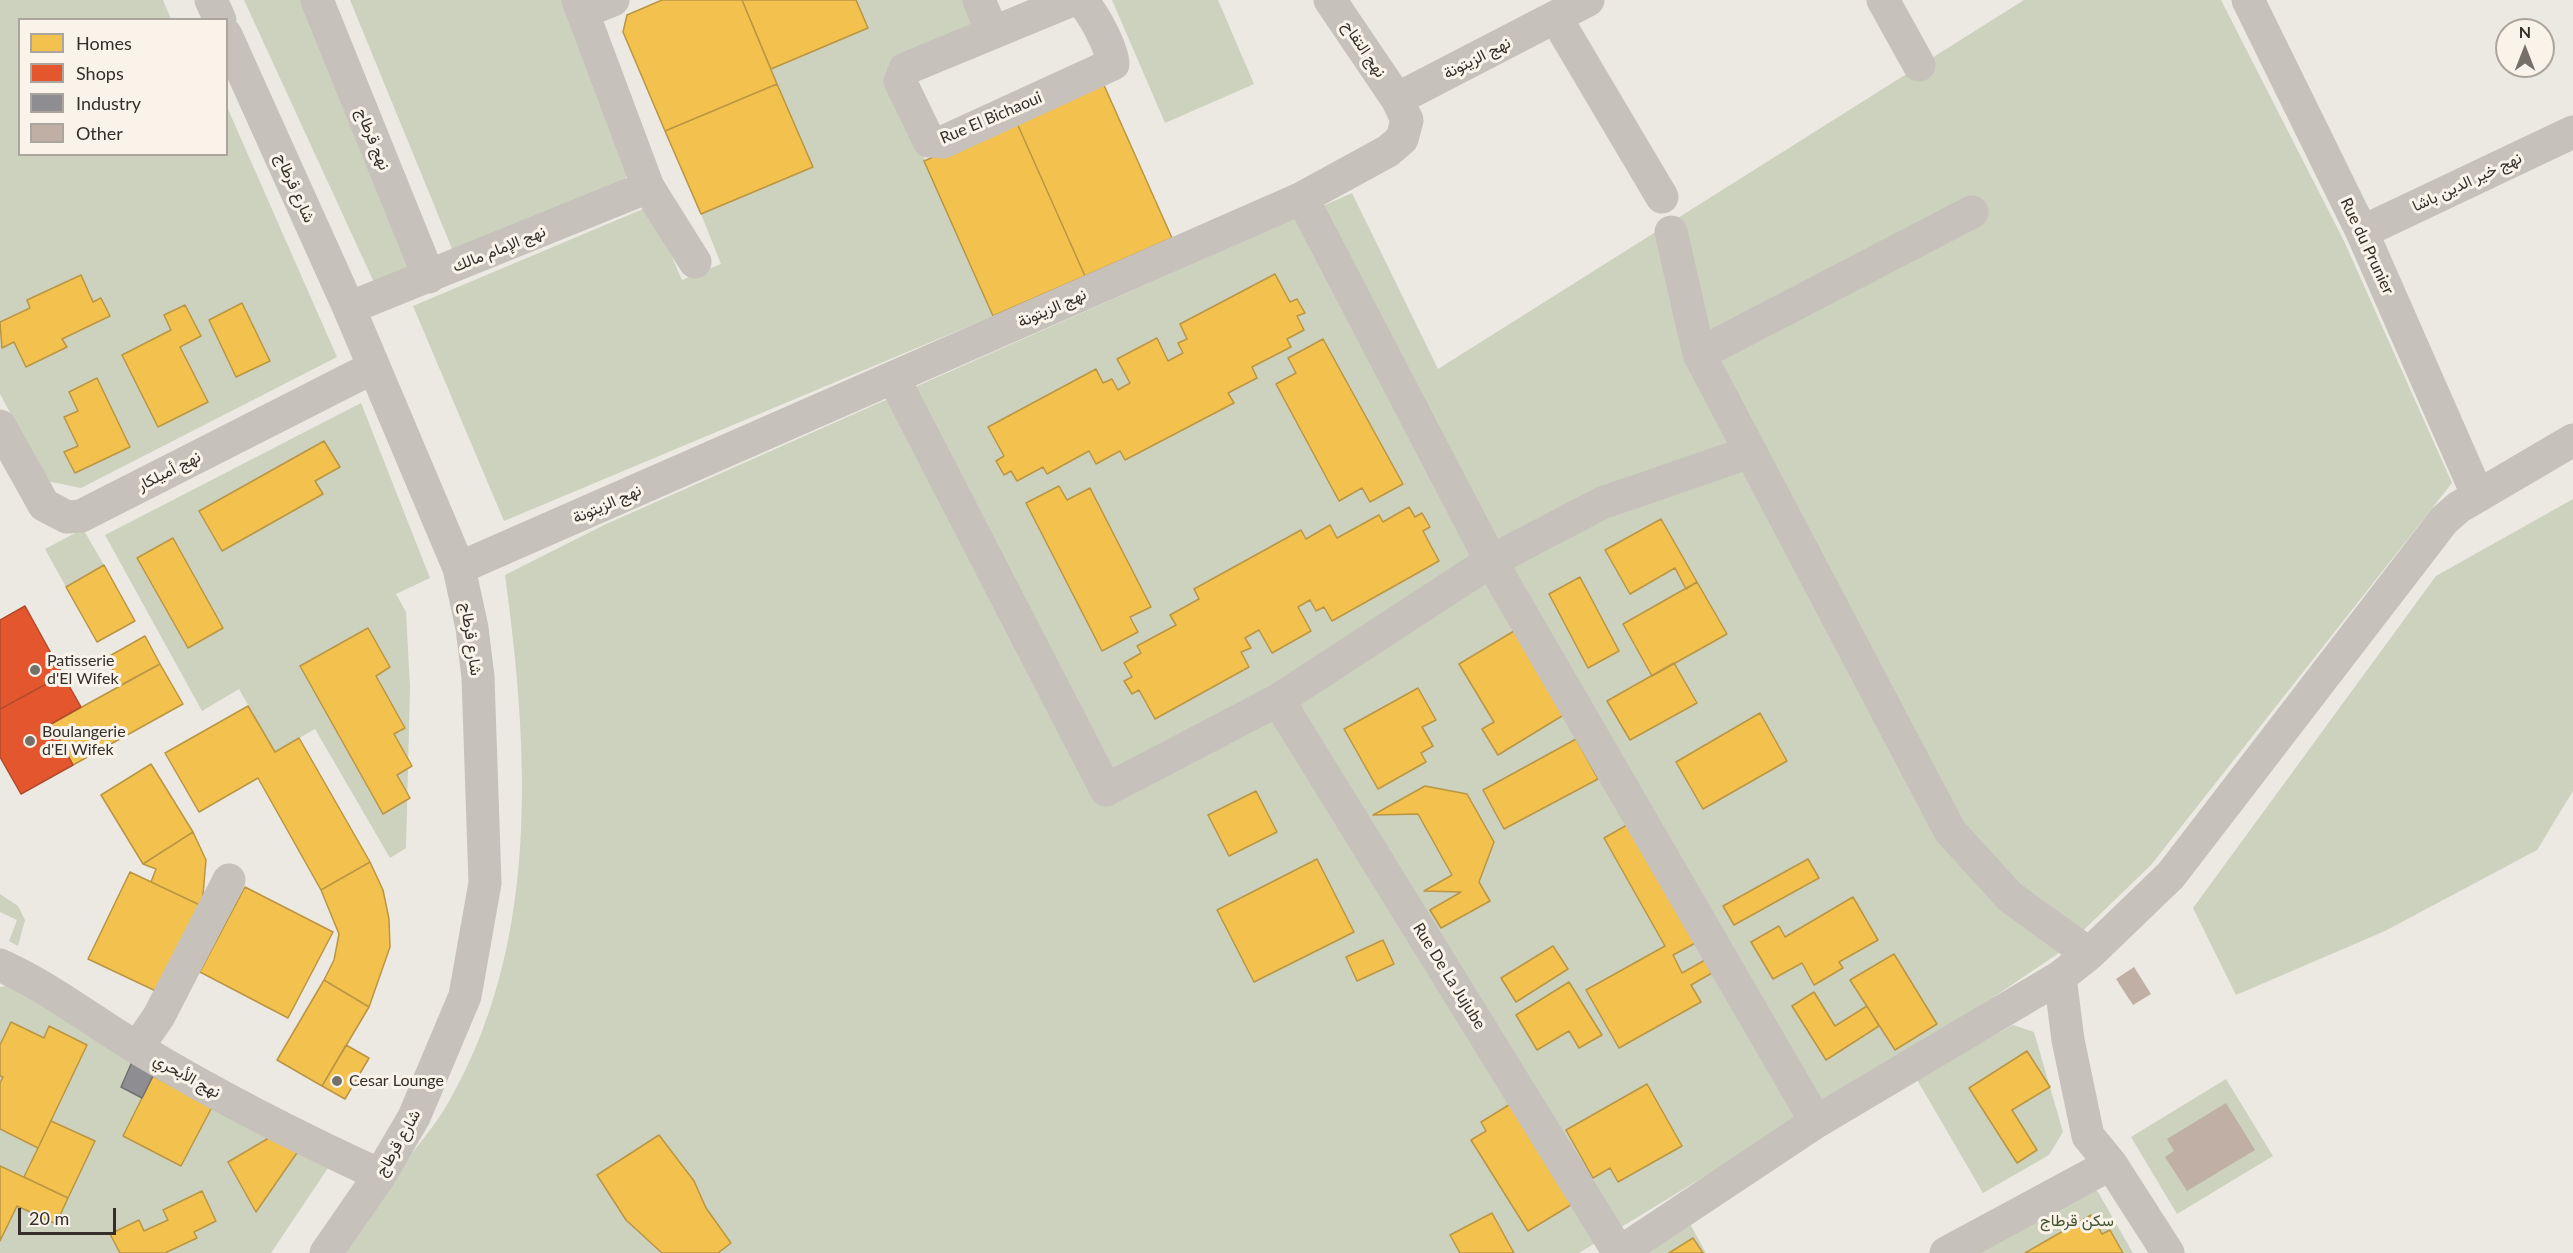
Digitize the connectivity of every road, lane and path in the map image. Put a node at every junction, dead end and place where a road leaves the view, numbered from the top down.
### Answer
1 (211, 0) edge
2 (317, 0) edge
3 (613, 0) edge
4 (979, 0) edge
5 (1072, 0) edge
6 (1079, 0) edge
7 (1330, 0) edge
8 (1588, 0) edge
9 (1883, 0) edge
10 (2252, 1) edge
11 (580, 6) edge
12 (219, 18) edge
13 (1556, 18) junction
14 (992, 31) junction
15 (228, 39) edge
16 (1919, 65) dead end
17 (1397, 99) junction
18 (2573, 132) edge
19 (648, 187) junction
20 (1662, 196) dead end
21 (1302, 198) junction
22 (1972, 212) dead end
23 (1671, 232) dead end
24 (2362, 232) junction
25 (695, 262) dead end
26 (429, 277) junction
27 (349, 308) junction
28 (1699, 354) junction
29 (374, 367) junction
30 (894, 379) junction
31 (0, 426) edge
32 (2573, 440) edge
33 (1750, 452) junction
34 (2478, 496) junction
35 (1491, 561) junction
36 (459, 568) junction
37 (1278, 700) junction
38 (228, 880) dead end
39 (2089, 954) junction
40 (0, 965) edge
41 (2060, 977) junction
42 (136, 1048) junction
43 (1816, 1122) junction
44 (2112, 1164) junction
45 (380, 1175) junction
46 (1619, 1252) edge
47 (326, 1253) edge
48 (1946, 1253) edge
49 (2168, 1253) edge

1 - 12 street
2 - 26 street, نهج قرطاج
3 - 11 street
4 - 14 street
5 - 14 street, Rue El Bichaoui
6 - 14 street, Rue El Bichaoui
7 - 17 street, نهج التفاح
8 - 13 street, نهج الزيتونة
9 - 16 street
10 - 24 street, Rue du Prunier
11 - 19 street
13 - 17 street, نهج الزيتونة
13 - 20 street
15 - 27 street, شارع قرطاج
17 - 21 street, نهج الزيتونة
18 - 24 street, نهج خير الدين باشا
19 - 25 street
19 - 26 street, نهج الإمام مالك
21 - 30 street, نهج الزيتونة
21 - 35 street
22 - 28 street
23 - 28 street
24 - 34 street, Rue du Prunier
26 - 27 street, نهج الإمام مالك
27 - 29 street, شارع قرطاج
28 - 33 street
29 - 31 street, نهج أميلكار
29 - 36 street, شارع قرطاج
30 - 36 street, نهج الزيتونة
30 - 37 street
32 - 34 street
33 - 35 street
33 - 39 street
34 - 39 street
35 - 37 street
35 - 43 street
36 - 45 street, شارع قرطاج
37 - 46 street, Rue De La Jujube
38 - 42 street
39 - 41 street
40 - 42 street, نهج الأبحري
41 - 43 street
41 - 44 street
42 - 45 street, نهج الأبحري
43 - 46 street
44 - 48 street
44 - 49 street
45 - 47 street, شارع قرطاج

